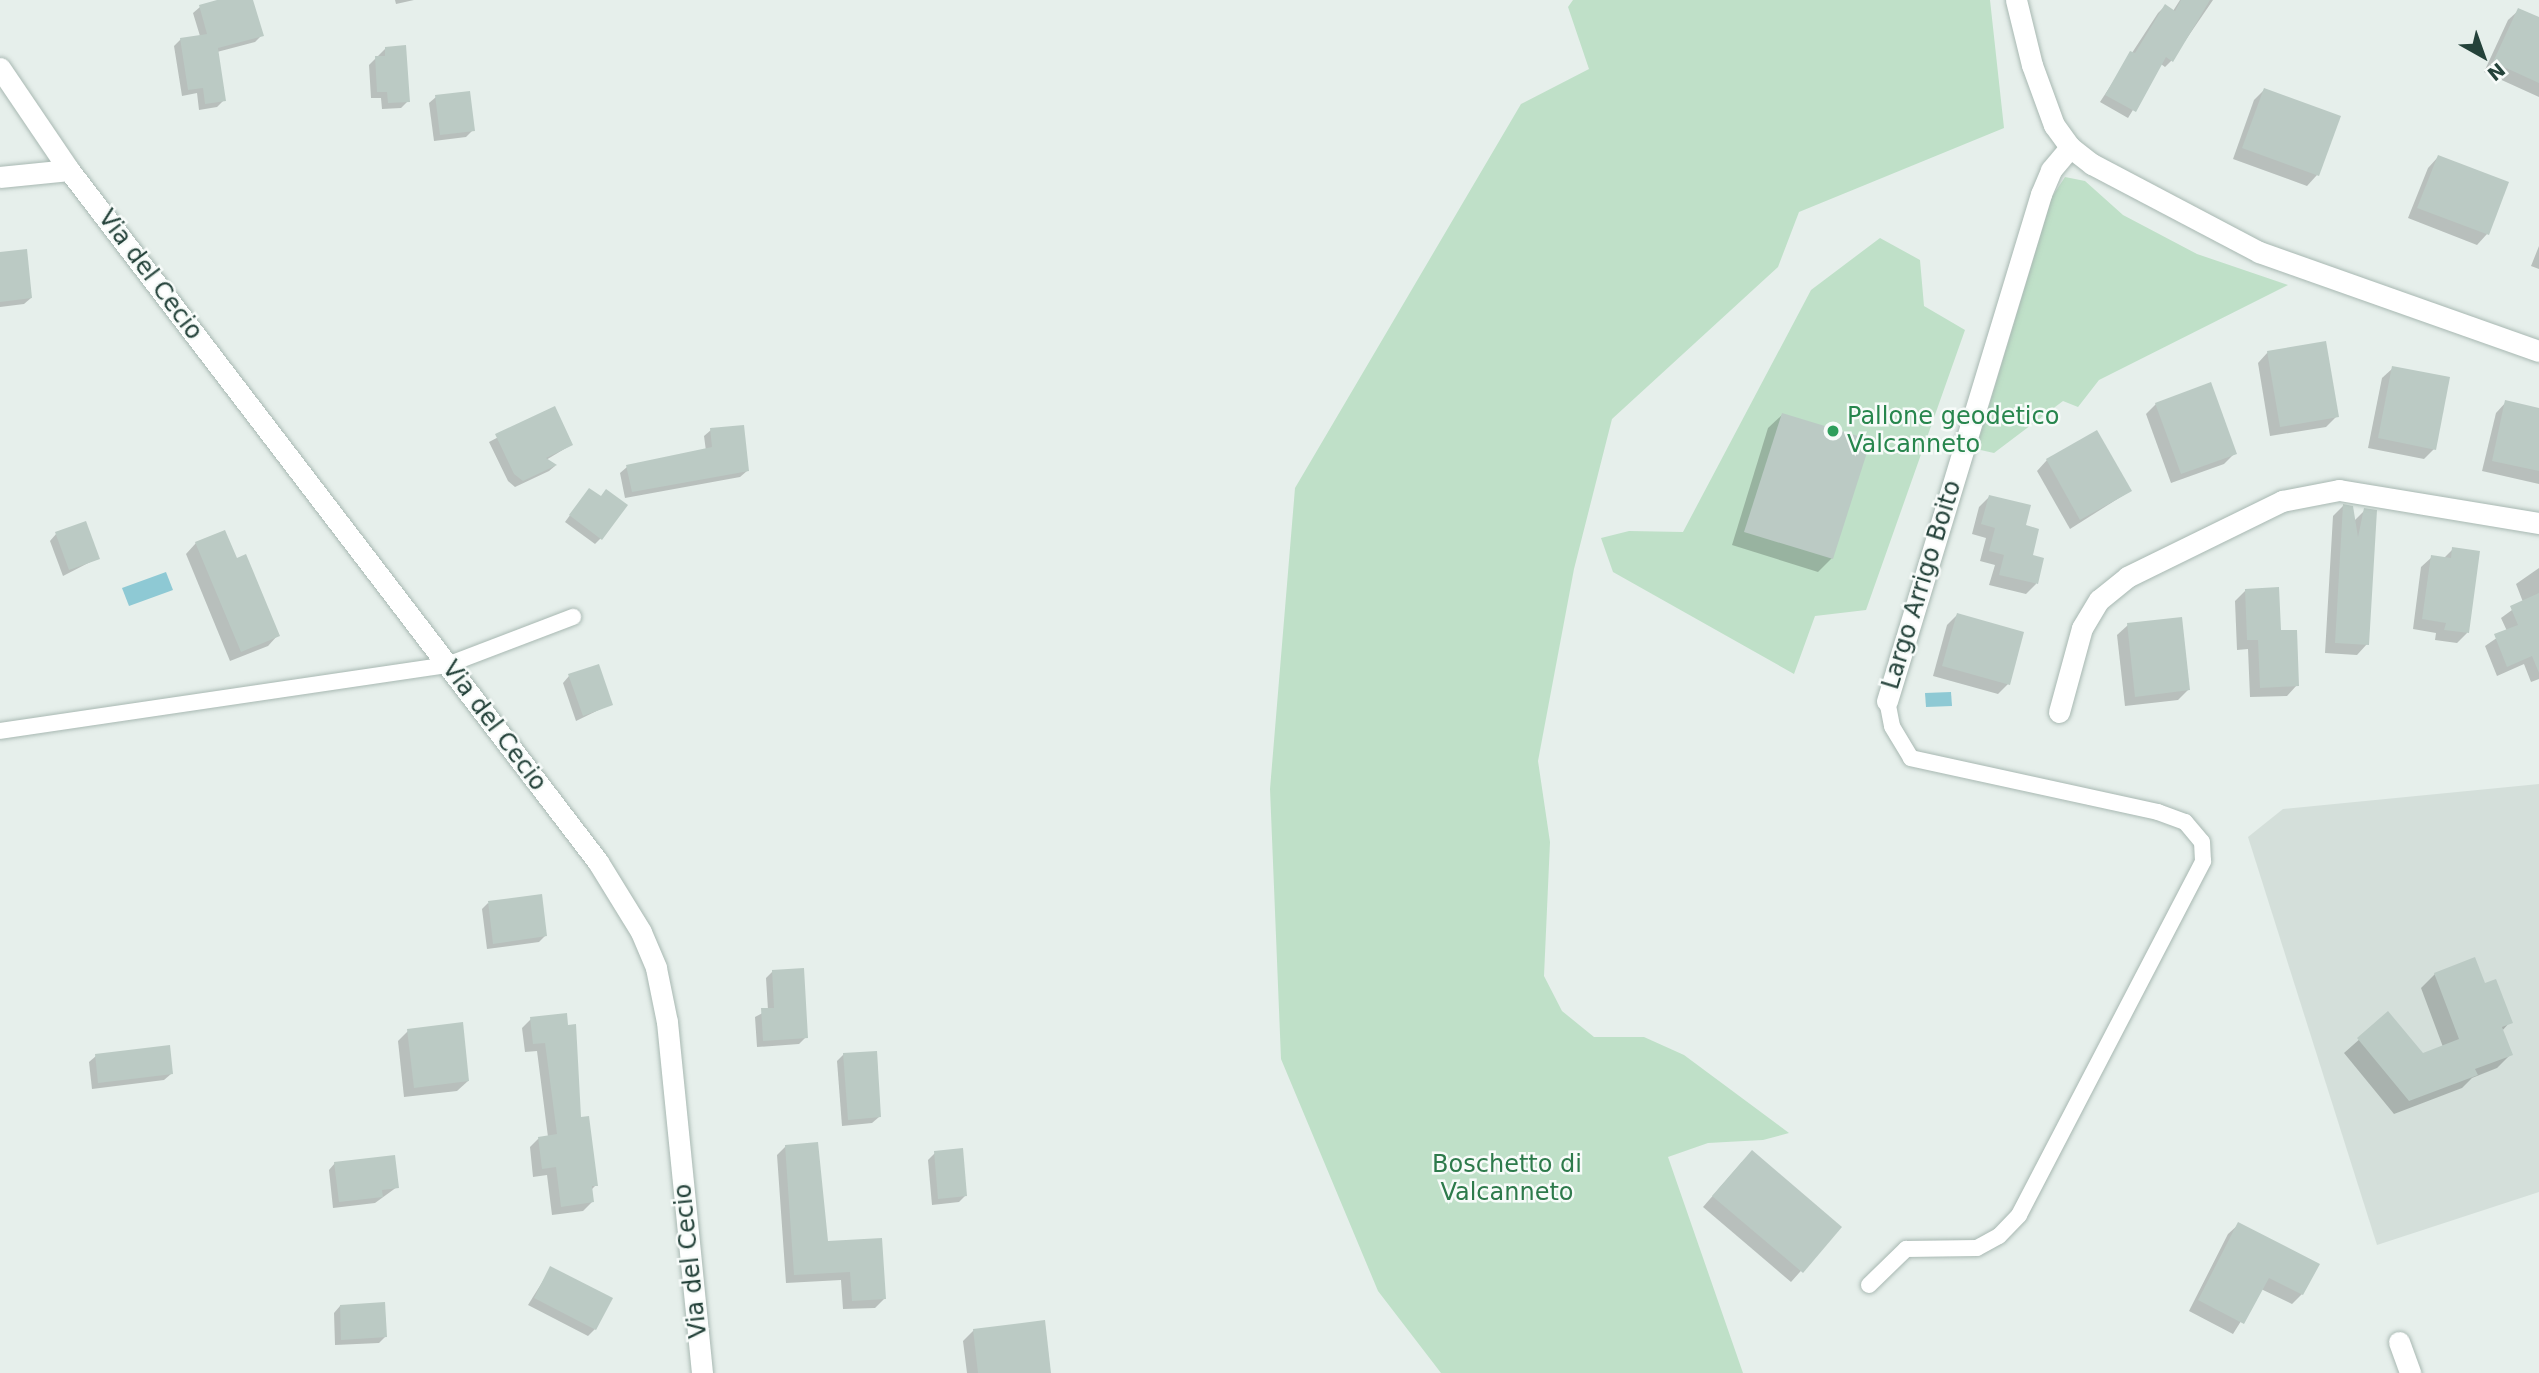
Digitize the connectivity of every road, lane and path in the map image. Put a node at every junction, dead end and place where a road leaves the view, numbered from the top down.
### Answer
1 (2016, 0) edge
2 (0, 68) edge
3 (2070, 147) junction
4 (69, 170) junction
5 (0, 177) edge
6 (2539, 351) edge
7 (2539, 523) edge
8 (573, 617) dead end
9 (447, 665) junction
10 (1888, 701) joint
11 (2059, 712) dead end
12 (0, 731) edge
13 (1870, 1285) dead end
14 (2399, 1342) dead end
15 (702, 1373) edge
16 (2410, 1373) edge

1 - 3 street
2 - 4 street, Via del Cecio
3 - 6 street
3 - 10 street, Largo Arrigo Boito
4 - 5 street
4 - 9 street, Via del Cecio
7 - 11 street
8 - 9 lane
9 - 12 lane
9 - 15 street, Via del Cecio
10 - 13 lane
14 - 16 street

